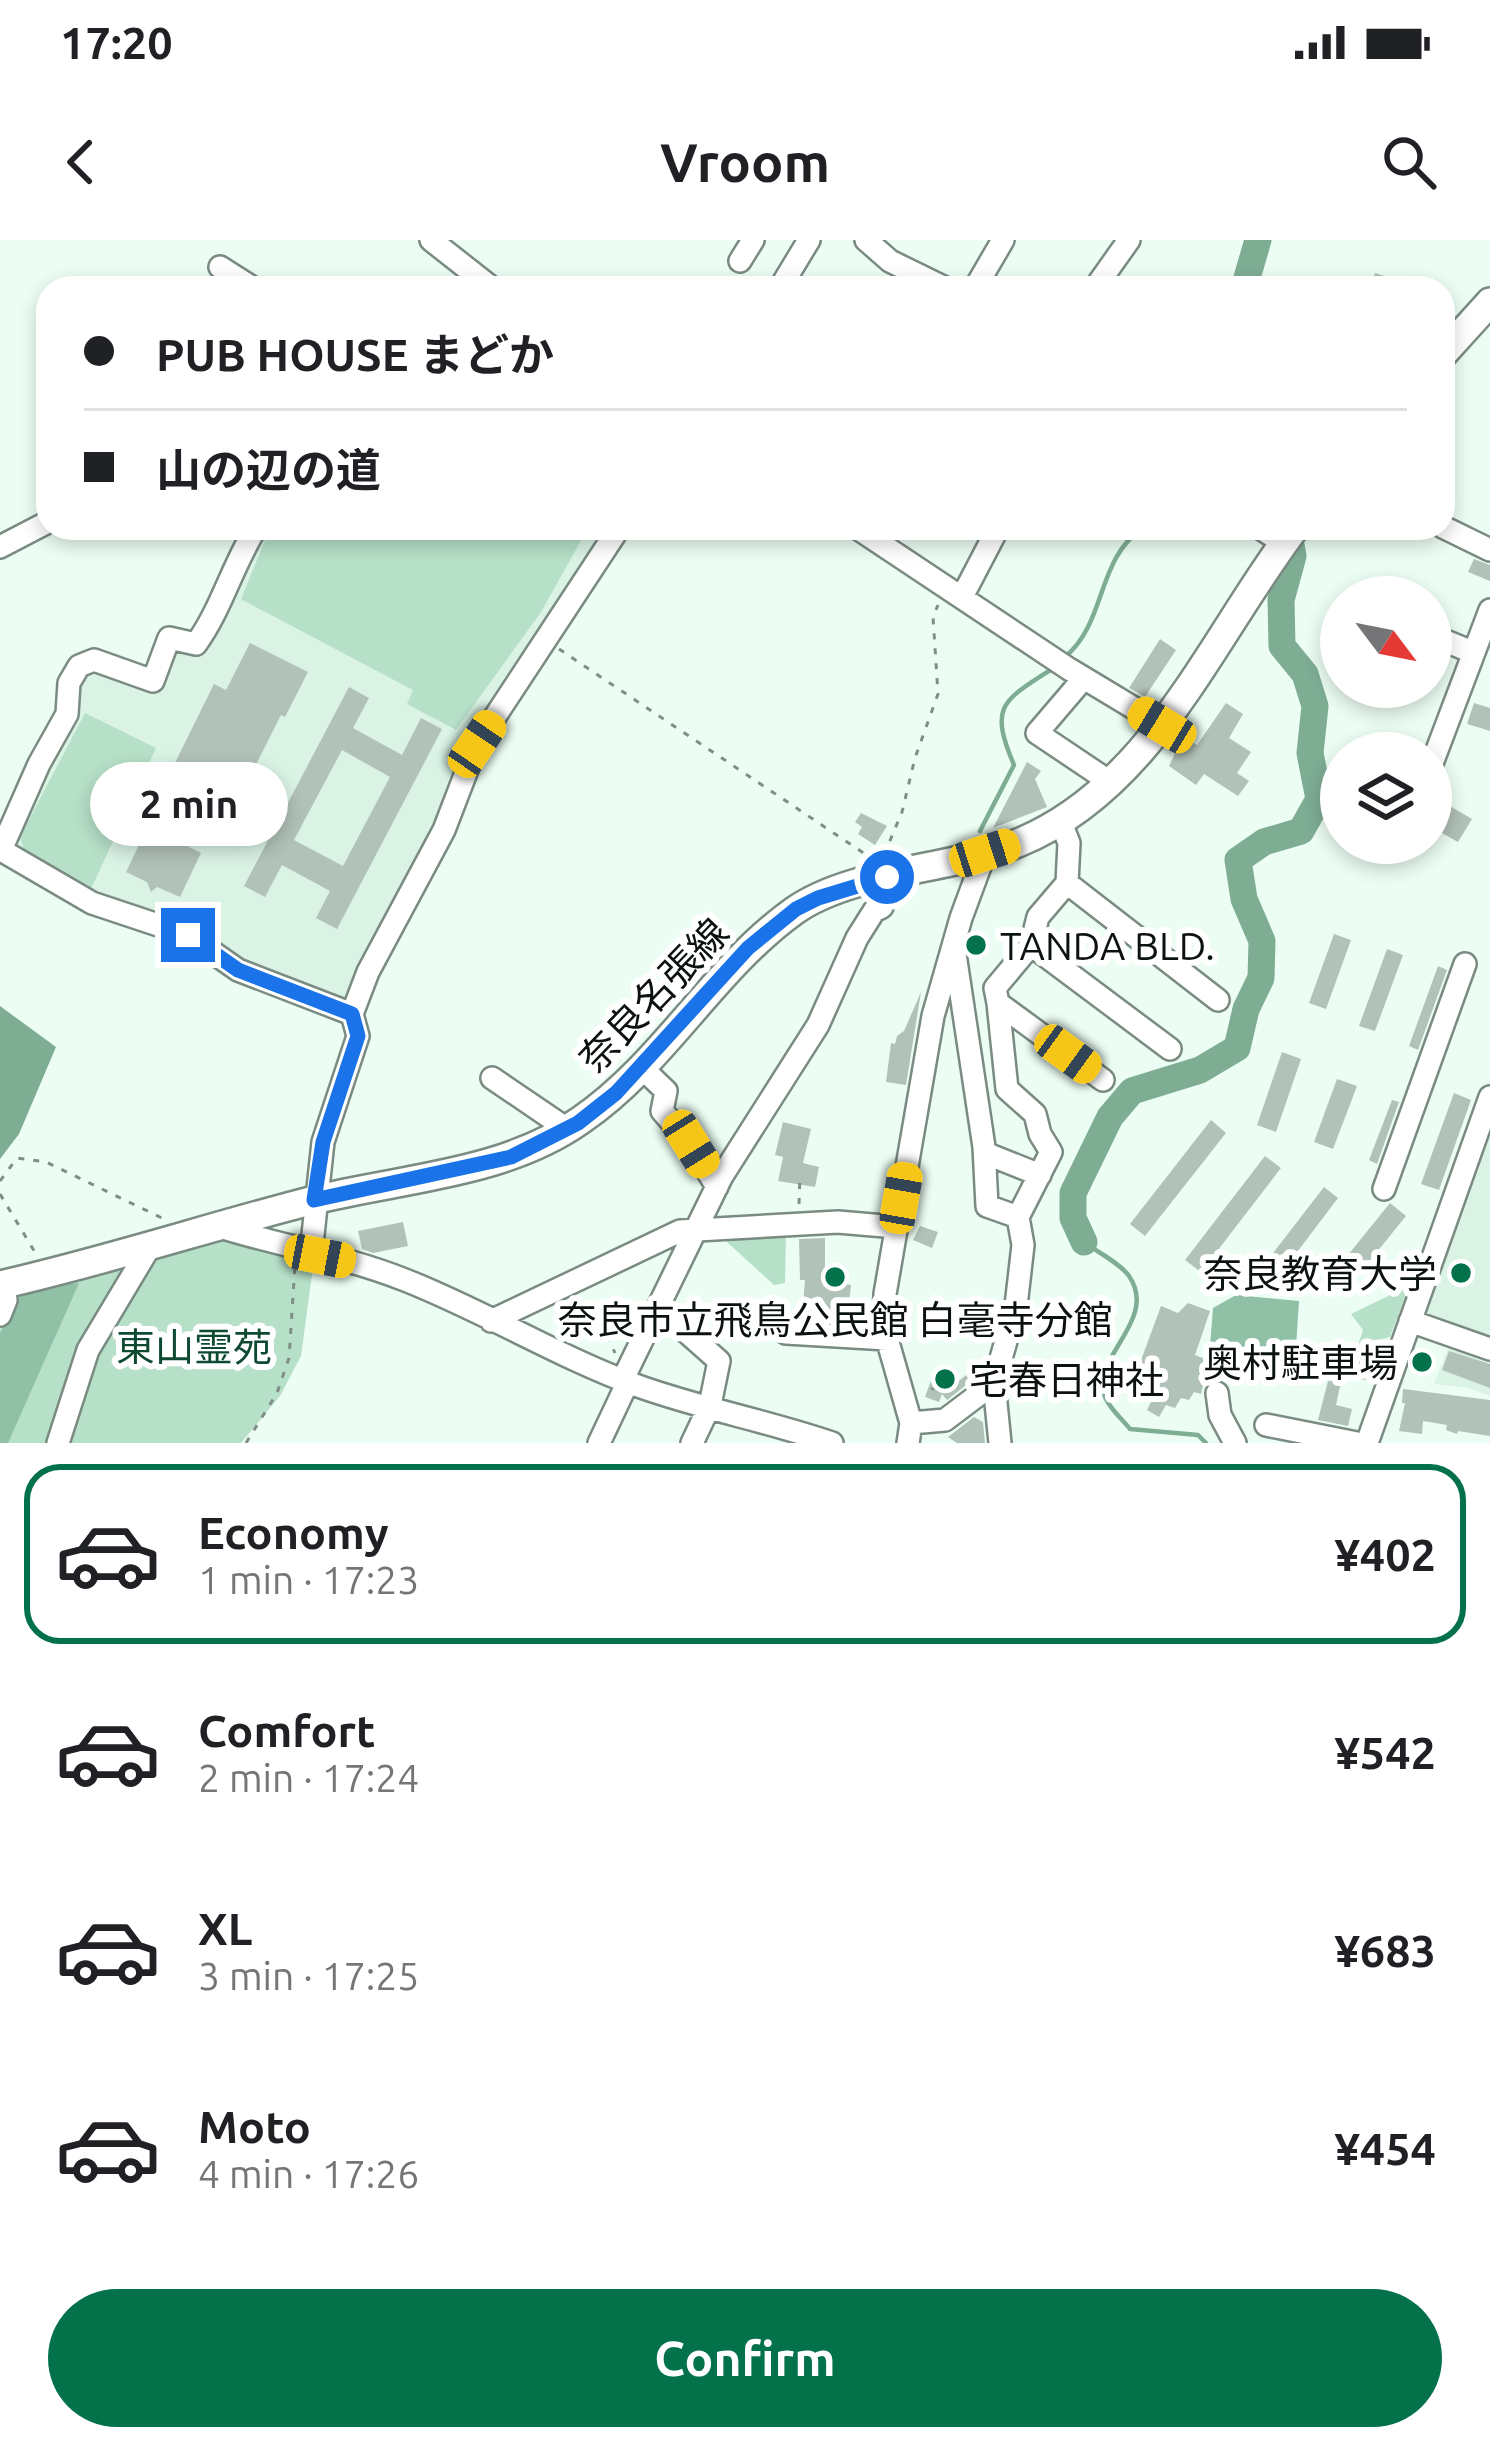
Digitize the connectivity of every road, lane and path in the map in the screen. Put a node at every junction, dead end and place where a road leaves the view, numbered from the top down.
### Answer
1 (431, 240) edge
2 (753, 240) edge
3 (866, 240) edge
4 (1003, 240) edge
5 (1130, 240) edge
6 (804, 242) edge
7 (740, 262) dead end
8 (220, 267) dead end
9 (234, 276) edge
10 (477, 276) edge
11 (786, 276) edge
12 (921, 276) edge
13 (982, 276) edge
14 (1104, 276) edge
15 (1490, 302) edge
16 (1455, 341) edge
17 (36, 528) edge
18 (1455, 533) edge
19 (248, 540) edge
20 (611, 540) edge
21 (875, 540) edge
22 (990, 540) edge
23 (1275, 540) edge
24 (0, 547) edge
25 (1490, 550) edge
26 (954, 591) junction
27 (1490, 610) edge
28 (547, 641) junction
29 (1452, 644) edge
30 (1472, 652) junction
31 (1070, 669) junction
32 (1162, 725) junction
33 (1443, 732) edge
34 (1110, 782) junction
35 (1060, 820) junction
36 (1, 850) edge
37 (985, 853) junction
38 (879, 872) junction
39 (1067, 883) junction
40 (1031, 945) junction
41 (954, 947) junction
42 (1466, 964) dead end
43 (1218, 1000) dead end
44 (998, 1003) junction
45 (352, 1014) junction
46 (1170, 1049) dead end
47 (641, 1067) junction
48 (492, 1078) dead end
49 (1103, 1080) dead end
50 (1490, 1097) edge
51 (567, 1129) junction
52 (985, 1153) junction
53 (800, 1175) dead end
54 (1040, 1175) junction
55 (0, 1181) edge
56 (717, 1187) junction
57 (1384, 1189) dead end
58 (0, 1194) edge
59 (314, 1200) junction
60 (1018, 1217) junction
61 (798, 1224) junction
62 (220, 1227) junction
63 (896, 1227) junction
64 (699, 1230) junction
65 (191, 1235) junction
66 (149, 1248) junction
67 (303, 1252) junction
68 (54, 1273) junction
69 (2, 1285) edge
70 (658, 1307) junction
71 (0, 1315) edge
72 (491, 1321) junction
73 (1410, 1321) junction
74 (601, 1322) dead end
75 (785, 1334) dead end
76 (887, 1339) junction
77 (1490, 1349) edge
78 (624, 1378) junction
79 (994, 1383) junction
80 (1217, 1393) dead end
81 (708, 1408) junction
82 (1266, 1425) dead end
83 (767, 1432) edge
84 (909, 1433) edge
85 (699, 1441) edge
86 (58, 1443) edge
87 (246, 1443) edge
88 (599, 1443) edge
89 (832, 1443) edge
90 (1000, 1443) edge
91 (1235, 1443) edge
92 (1357, 1443) edge
93 (1367, 1443) edge

1 - 10 street
2 - 7 street
3 - 12 street
4 - 13 street
5 - 14 street
6 - 11 street
8 - 9 street
15 - 16 main road
17 - 24 street
18 - 25 street
19 - 36 street
20 - 28 street
21 - 26 street
22 - 26 street
23 - 32 main road, 奈良名張線
26 - 31 street
26 - 38 path
27 - 30 street
28 - 38 path
28 - 45 street
29 - 30 street
30 - 33 street
31 - 32 street
31 - 34 street
32 - 34 main road, 奈良名張線
34 - 35 main road, 奈良名張線
35 - 37 main road, 奈良名張線
35 - 39 street
36 - 45 street
37 - 38 main road, 奈良名張線
37 - 41 street
38 - 47 main road, 奈良名張線
38 - 56 street
39 - 40 street
39 - 43 street
40 - 44 street
40 - 46 street
41 - 52 street
41 - 63 street
42 - 57 street
44 - 49 street
44 - 54 street
45 - 59 street
47 - 51 main road, 奈良名張線
47 - 56 street
48 - 51 street
50 - 73 street
51 - 59 main road, 奈良名張線
52 - 54 street
52 - 60 street
53 - 61 path
54 - 60 street
55 - 65 path
56 - 64 street
58 - 68 path
59 - 62 main road, 奈良名張線
59 - 67 street
60 - 79 street
61 - 63 street
61 - 64 street
62 - 65 main road, 奈良名張線
62 - 67 street
63 - 76 street
64 - 70 street
64 - 72 street
65 - 66 main road, 奈良名張線
66 - 68 main road, 奈良名張線
66 - 86 street
67 - 72 street
67 - 87 path
68 - 69 main road, 奈良名張線
69 - 71 street
70 - 78 street
70 - 81 street
72 - 78 street
73 - 77 street
73 - 93 street
74 - 78 path
75 - 76 street
76 - 84 street
78 - 81 street
78 - 88 street
79 - 84 street
79 - 90 street
80 - 91 street
81 - 83 street
81 - 85 street
82 - 92 street
83 - 89 street

